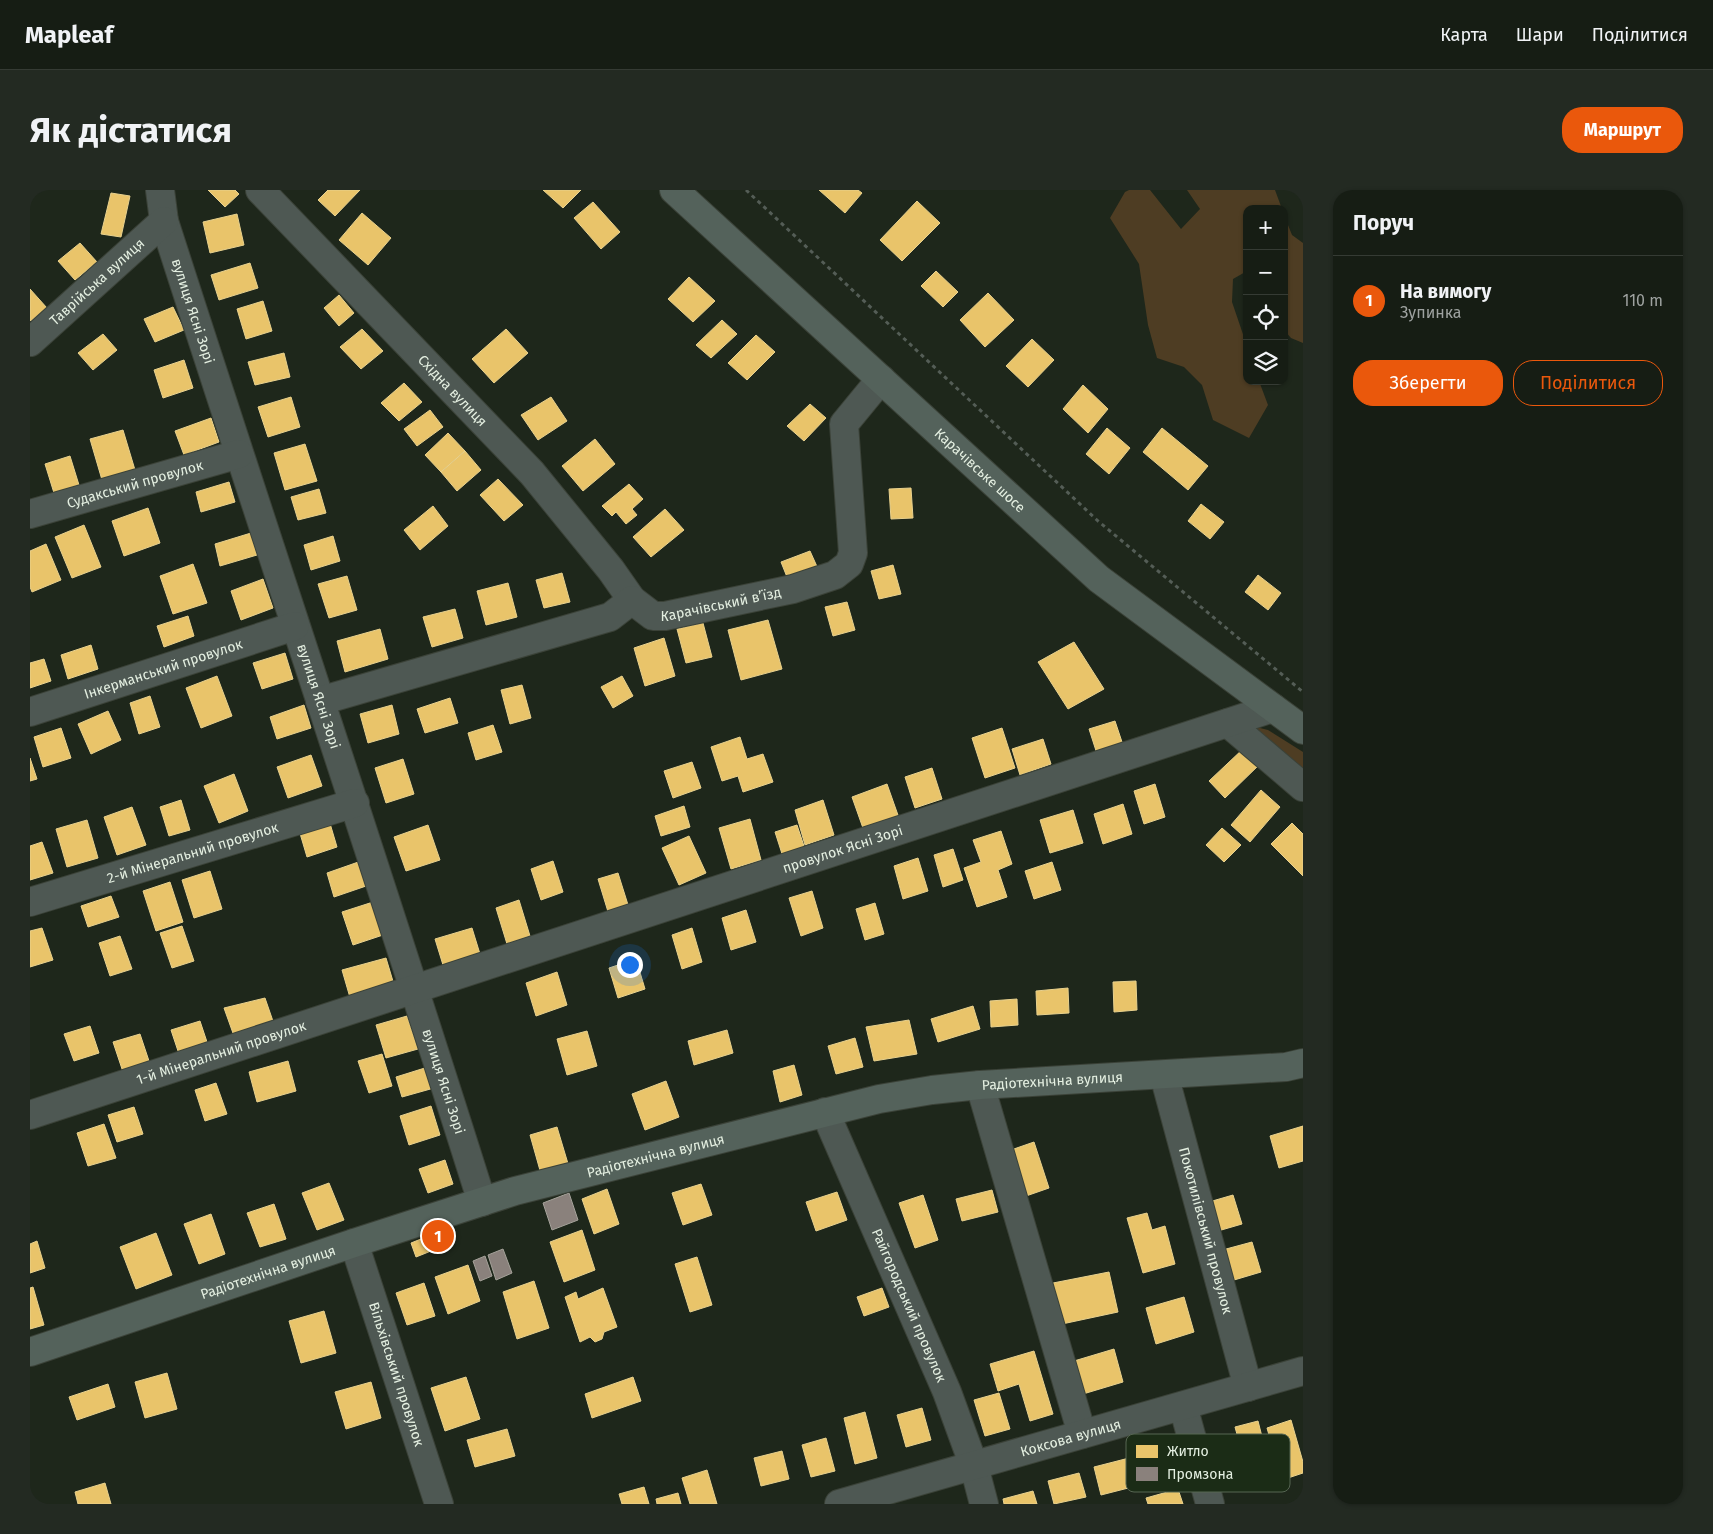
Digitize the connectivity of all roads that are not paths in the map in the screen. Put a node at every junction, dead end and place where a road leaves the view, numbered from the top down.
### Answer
1 (160, 190) edge
2 (260, 190) edge
3 (674, 190) edge
4 (164, 221) junction
5 (30, 342) edge
6 (881, 379) junction
7 (239, 454) junction
8 (30, 514) edge
9 (632, 600) junction
10 (295, 626) junction
11 (320, 701) junction
12 (1273, 708) junction
13 (30, 712) edge
14 (1228, 723) junction
15 (1303, 730) edge
16 (1303, 787) edge
17 (355, 803) junction
18 (30, 902) edge
19 (413, 990) junction
20 (1303, 1063) edge
21 (1164, 1075) junction
22 (980, 1084) junction
23 (825, 1112) junction
24 (30, 1114) edge
25 (482, 1202) junction
26 (354, 1243) junction
27 (30, 1352) edge
28 (1303, 1371) edge
29 (1248, 1387) junction
30 (1182, 1406) junction
31 (1082, 1434) junction
32 (1190, 1434) edge
33 (974, 1466) junction
34 (439, 1504) edge
35 (839, 1504) edge
36 (984, 1504) edge

1 - 4 street, вулиця Ясні Зорі
2 - 9 street, Східна вулиця
3 - 6 main road, Карачівське шосе
4 - 5 street, Таврійська вулиця
4 - 7 street, вулиця Ясні Зорі
6 - 9 street, Карачівський в’їзд
6 - 12 main road, Карачівське шосе
7 - 8 street, Судакський провулок
7 - 10 street, вулиця Ясні Зорі
9 - 11 street
10 - 11 street, вулиця Ясні Зорі
10 - 13 street, Інкерманський провулок
11 - 17 street, вулиця Ясні Зорі
12 - 14 street, провулок Ясні Зорі
12 - 15 main road, Карачівське шосе
14 - 16 street
14 - 19 street, провулок Ясні Зорі
17 - 18 street, 2-й Мінеральний провулок
17 - 19 street, вулиця Ясні Зорі
19 - 24 street, 1-й Мінеральний провулок
19 - 25 street, вулиця Ясні Зорі
20 - 21 main road, Радіотехнічна вулиця
21 - 22 main road, Радіотехнічна вулиця
21 - 29 street, Покотилівський провулок
22 - 23 main road, Радіотехнічна вулиця
22 - 31 street
23 - 25 main road, Радіотехнічна вулиця
23 - 33 street, Райгородський провулок
25 - 26 main road, Радіотехнічна вулиця
26 - 27 main road, Радіотехнічна вулиця
26 - 34 street, Вільхівський провулок
28 - 29 street, Коксова вулиця
29 - 30 street, Коксова вулиця
30 - 31 street, Коксова вулиця
30 - 32 street
31 - 33 street, Коксова вулиця
33 - 35 street, Коксова вулиця
33 - 36 street, Райгородський провулок

